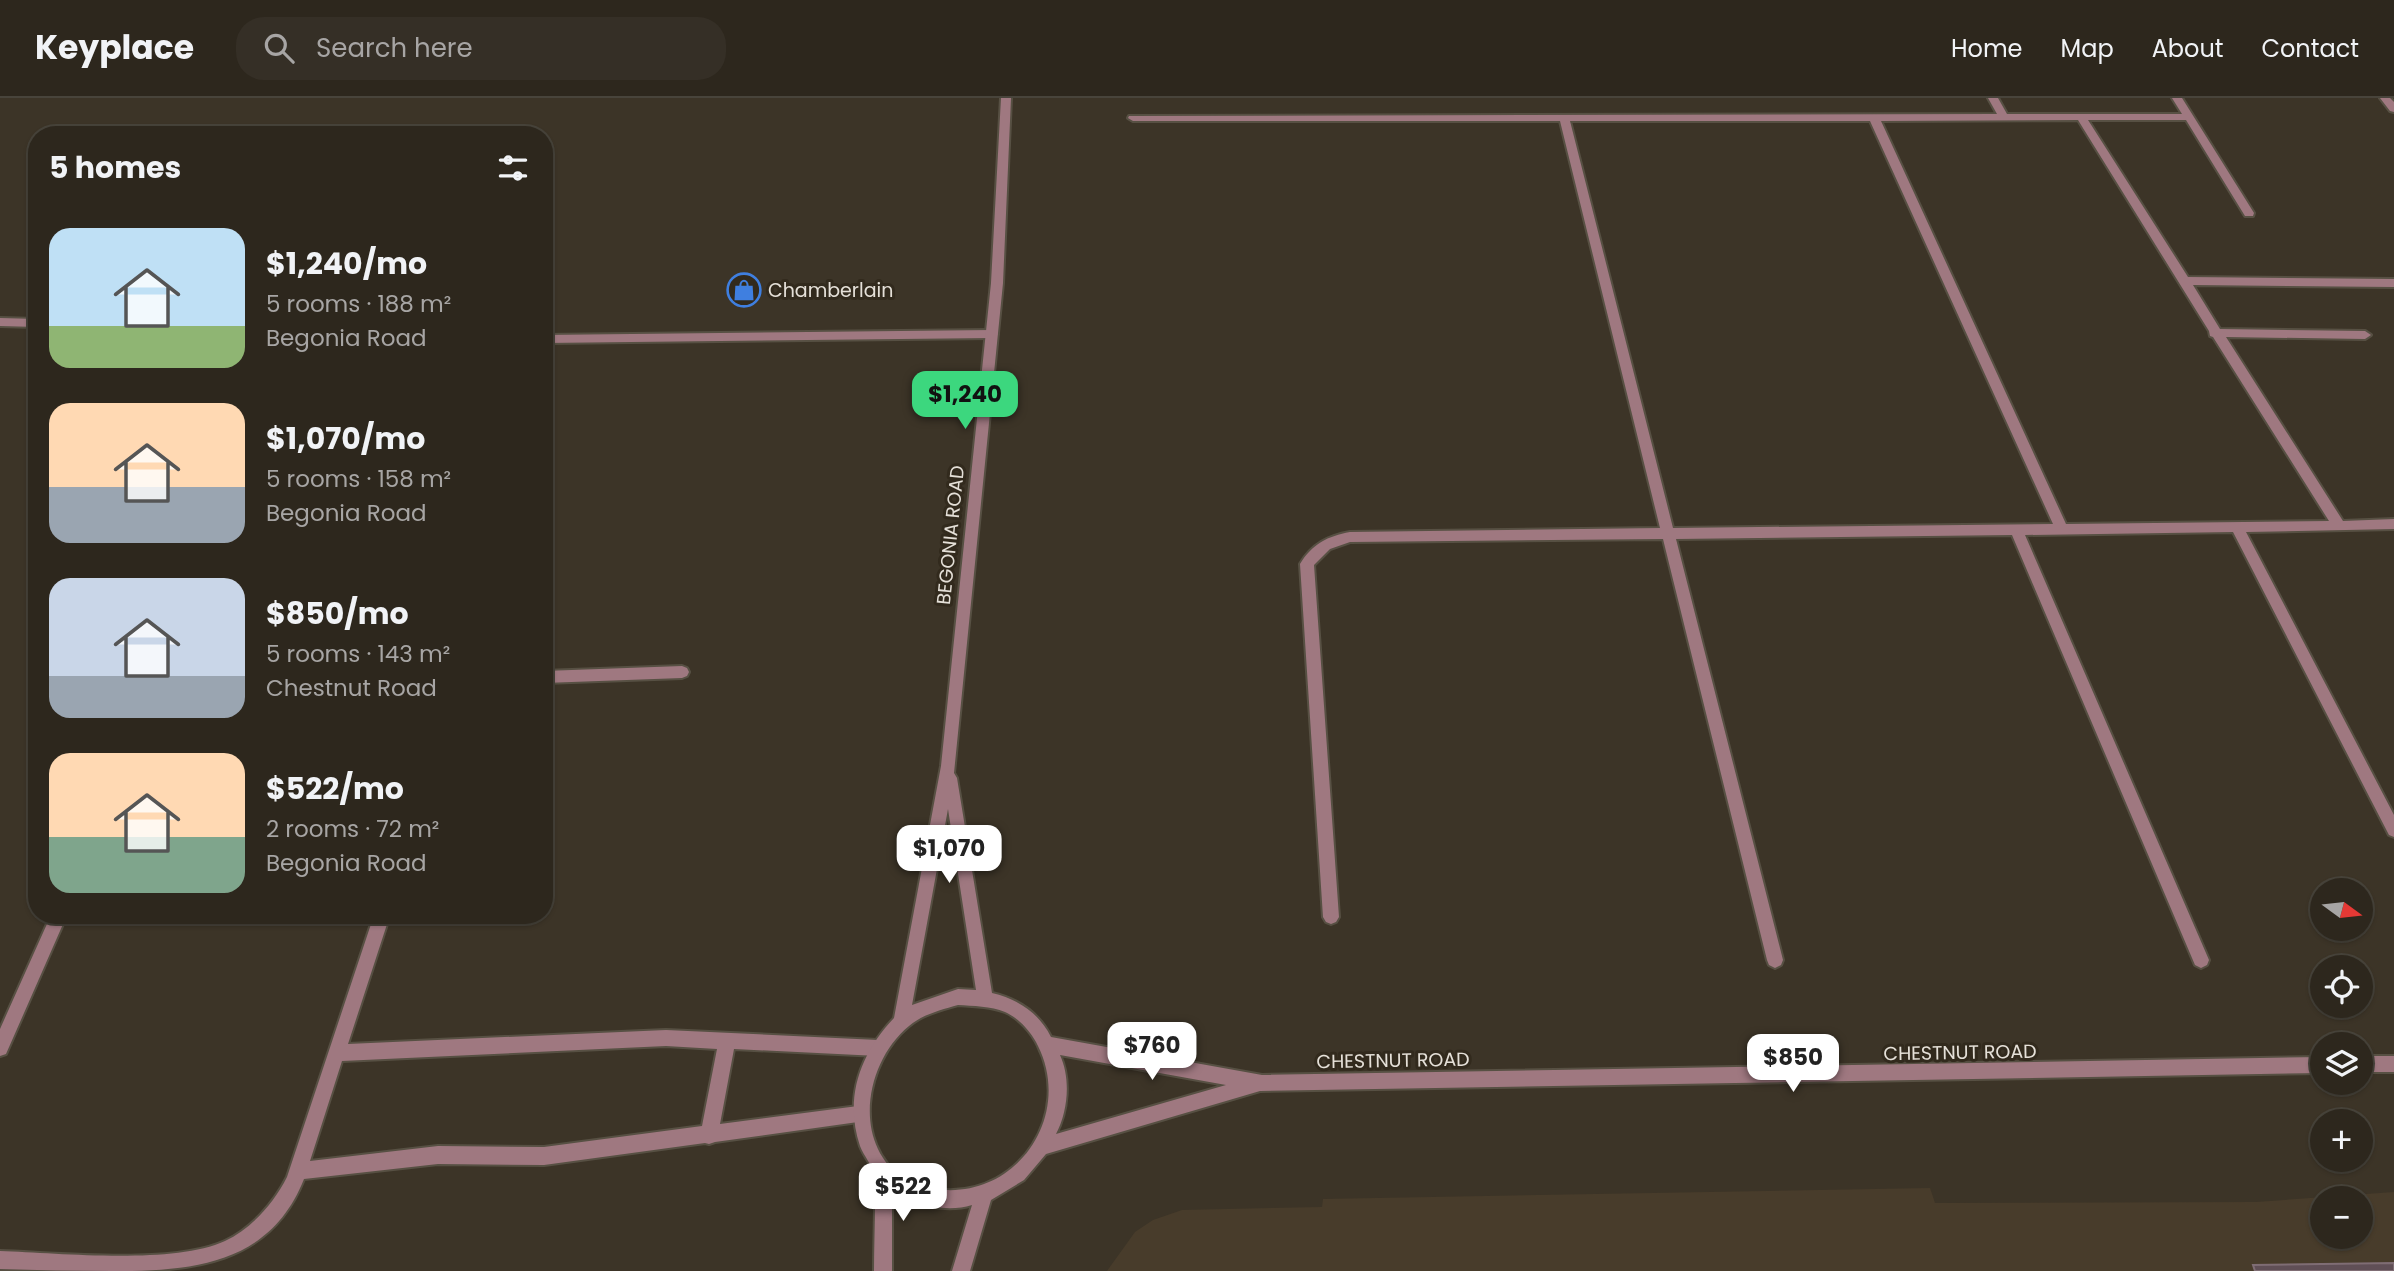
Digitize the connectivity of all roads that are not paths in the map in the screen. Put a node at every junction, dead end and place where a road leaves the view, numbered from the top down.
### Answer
1 (1006, 98) edge
2 (1993, 98) edge
3 (2177, 98) edge
4 (2385, 98) edge
5 (2394, 109) edge
6 (1874, 117) junction
7 (2004, 117) junction
8 (2081, 117) junction
9 (2189, 117) junction
10 (1133, 118) dead end
11 (1564, 118) junction
12 (2249, 213) dead end
13 (2185, 281) junction
14 (2394, 283) edge
15 (0, 322) edge
16 (28, 323) edge
17 (2214, 333) junction
18 (992, 334) junction
19 (2364, 335) dead end
20 (553, 340) edge
21 (2394, 524) edge
22 (2236, 526) junction
23 (2339, 526) junction
24 (2017, 529) junction
25 (2062, 529) junction
26 (1669, 533) junction
27 (682, 672) dead end
28 (553, 677) edge
29 (948, 766) junction
30 (2394, 830) edge
31 (1331, 916) dead end
32 (55, 924) edge
33 (379, 924) edge
34 (1775, 960) dead end
35 (2201, 960) dead end
36 (985, 999) junction
37 (901, 1022) junction
38 (727, 1041) junction
39 (1049, 1045) junction
40 (0, 1048) edge
41 (878, 1048) junction
42 (339, 1053) junction
43 (2373, 1064) edge
44 (2394, 1064) edge
45 (2310, 1065) edge
46 (1262, 1083) junction
47 (858, 1114) junction
48 (709, 1136) junction
49 (1043, 1146) junction
50 (298, 1171) junction
51 (884, 1175) junction
52 (984, 1196) junction
53 (0, 1260) edge
54 (883, 1271) edge
55 (961, 1271) edge

1 - 18 street, BEGONIA ROAD
2 - 7 street
3 - 9 street
4 - 5 street
6 - 7 street
6 - 11 street
6 - 25 street
7 - 8 street
8 - 9 street
8 - 13 street
9 - 12 street
10 - 11 street
11 - 26 street
13 - 14 street
13 - 17 street
15 - 16 street
17 - 19 street
17 - 23 street
18 - 20 street
18 - 29 street, BEGONIA ROAD
21 - 23 street
22 - 23 street
22 - 25 street
22 - 30 street
24 - 25 street
24 - 26 street
24 - 35 street
26 - 31 street
26 - 34 street
27 - 28 street
29 - 36 street, BEGONIA ROAD
29 - 37 street, BEGONIA ROAD
32 - 40 street
33 - 42 street
36 - 37 street
36 - 39 street
37 - 41 street
38 - 41 street
38 - 42 street
38 - 48 street
39 - 46 street, CHESTNUT ROAD
39 - 49 street
41 - 47 street
42 - 50 street
43 - 44 street
45 - 46 street, CHESTNUT ROAD
46 - 49 street, CHESTNUT ROAD
47 - 48 street
47 - 51 street
48 - 50 street
49 - 52 street
50 - 53 street
51 - 52 street
51 - 54 street
52 - 55 street

